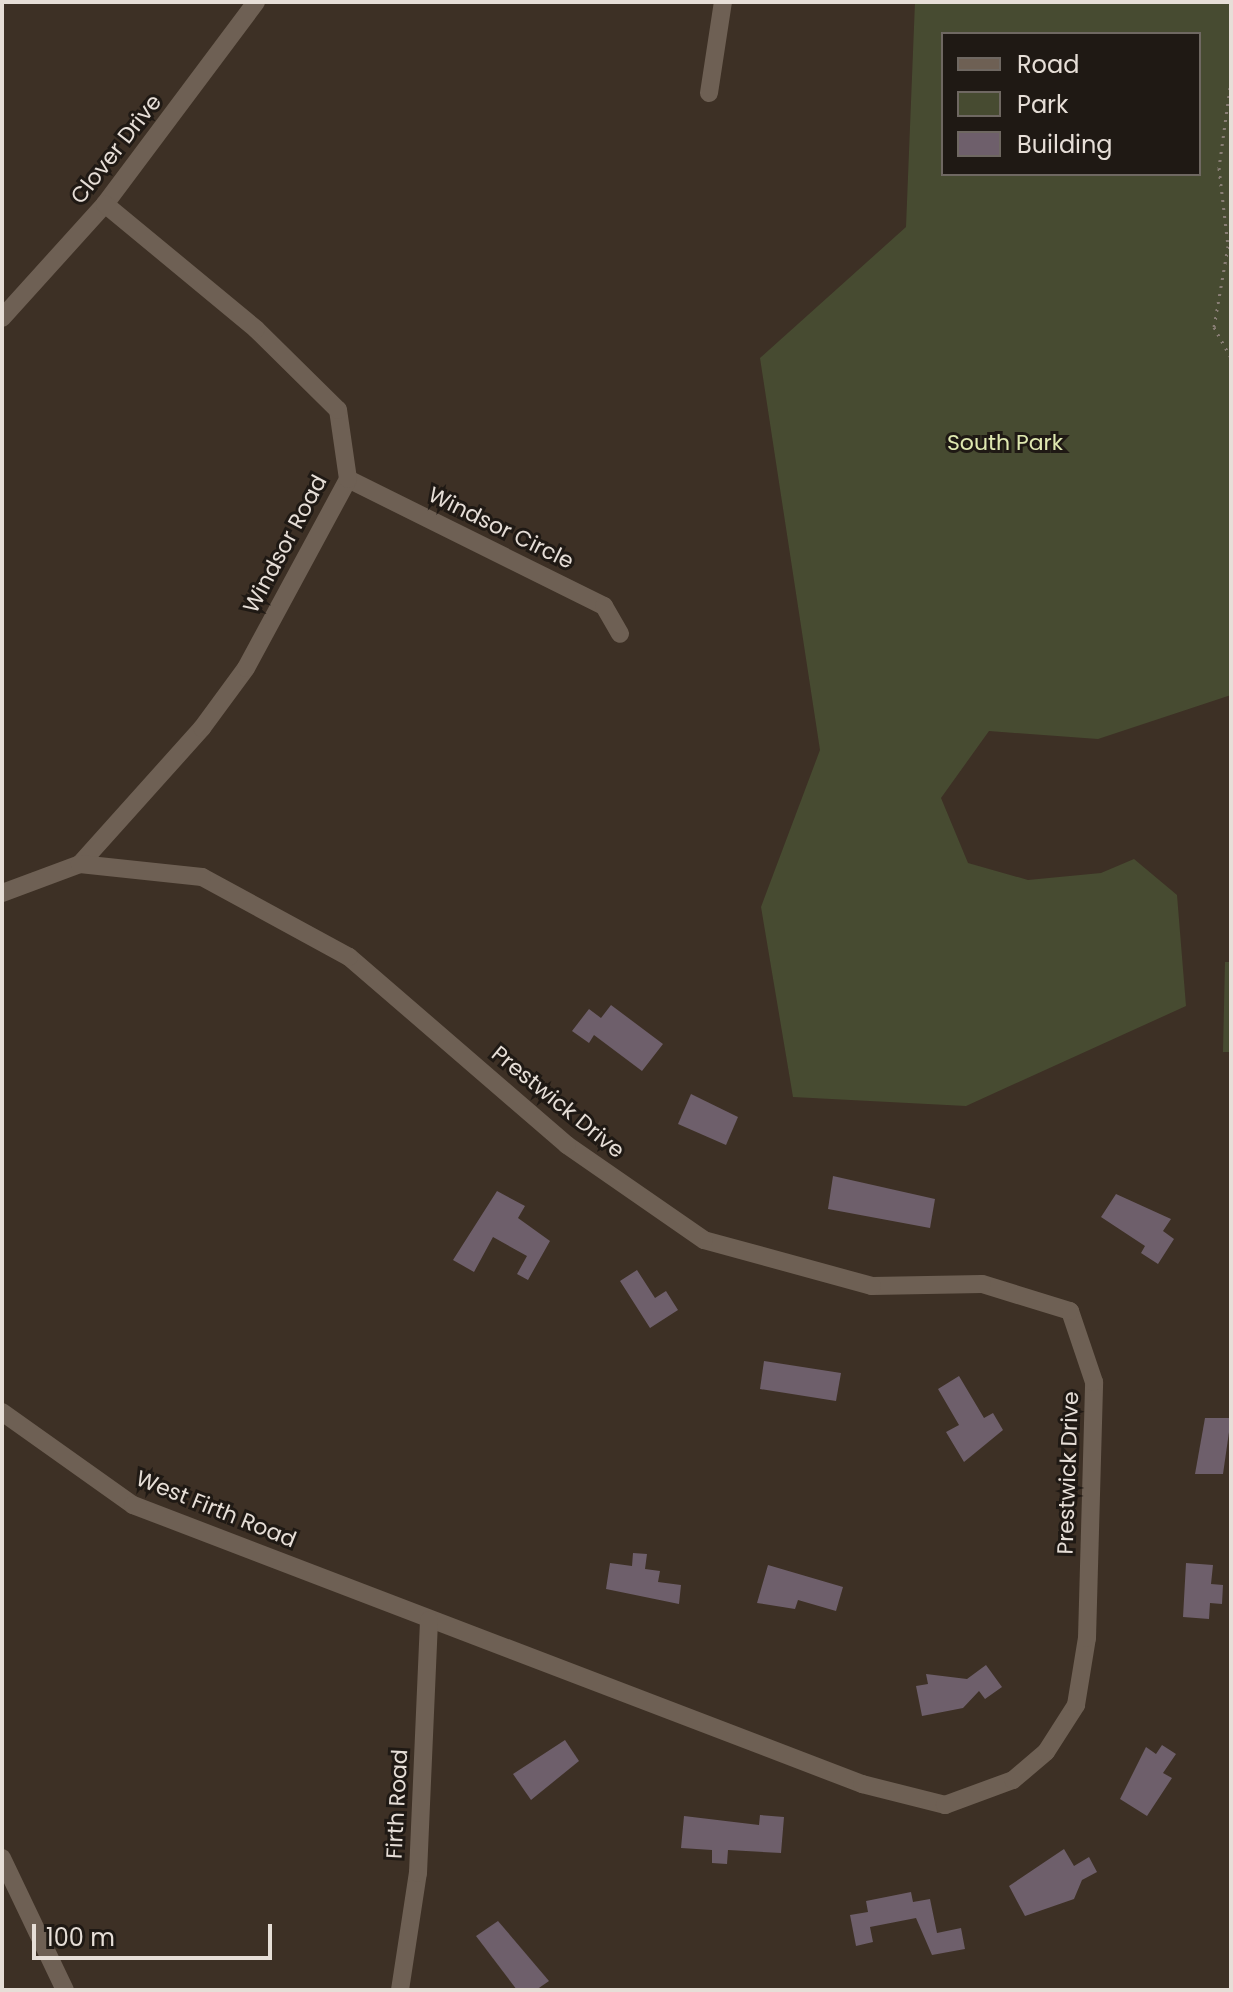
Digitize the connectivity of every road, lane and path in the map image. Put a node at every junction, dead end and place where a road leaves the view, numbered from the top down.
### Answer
1 (256, 2) edge
2 (723, 2) edge
3 (1231, 80) edge
4 (709, 93) dead end
5 (105, 204) junction
6 (2, 318) edge
7 (1231, 358) edge
8 (348, 479) junction
9 (620, 634) dead end
10 (80, 864) junction
11 (2, 893) edge
12 (2, 1412) edge
13 (429, 1620) junction
14 (2, 1858) edge
15 (65, 1990) edge
16 (400, 1990) edge

1 - 5 street, Clover Drive
2 - 4 street
3 - 7 path
5 - 6 street, Clover Drive
5 - 8 street, Windsor Road
8 - 9 street, Windsor Circle
8 - 10 street, Windsor Road
10 - 11 street, Windsor Road
10 - 13 street, Prestwick Drive
12 - 13 street, West Firth Road
13 - 16 street, Firth Road
14 - 15 street

